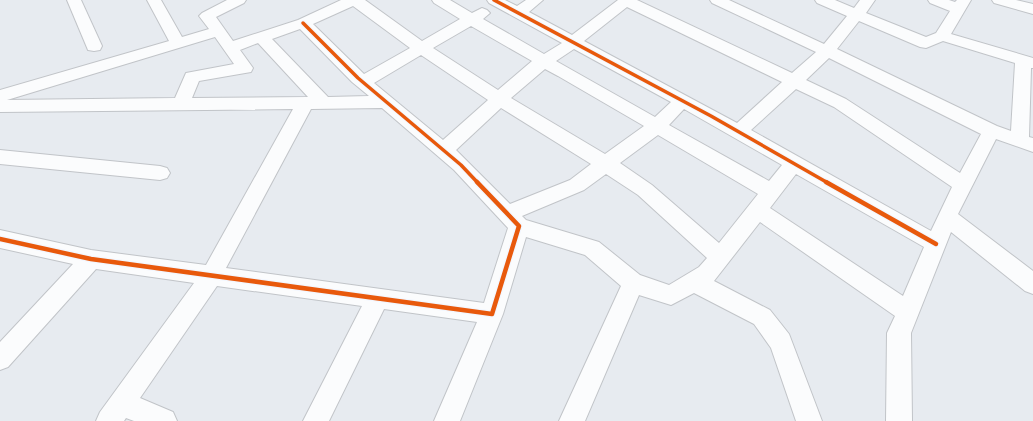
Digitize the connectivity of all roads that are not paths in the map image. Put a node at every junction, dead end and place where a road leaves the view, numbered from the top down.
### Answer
1 (74, 0) edge
2 (154, 0) edge
3 (239, 0) edge
4 (354, 0) edge
5 (439, 0) edge
6 (536, 0) edge
7 (627, 0) edge
8 (717, 0) edge
9 (822, 0) edge
10 (868, 0) edge
11 (935, 0) edge
12 (999, 0) edge
13 (496, 1) edge
14 (329, 4) edge
15 (962, 4) edge
16 (1033, 10) edge
17 (518, 13) junction
18 (856, 14) junction
19 (473, 20) junction
20 (303, 23) junction
21 (219, 31) junction
22 (942, 36) junction
23 (262, 38) junction
24 (178, 43) junction
25 (572, 43) junction
26 (94, 46) dead end
27 (231, 47) junction
28 (423, 49) junction
29 (827, 51) junction
30 (543, 61) junction
31 (1028, 62) edge
32 (794, 81) junction
33 (363, 82) junction
34 (0, 96) edge
35 (499, 100) junction
36 (682, 101) junction
37 (387, 102) junction
38 (315, 103) junction
39 (181, 104) junction
40 (0, 106) edge
41 (658, 125) junction
42 (991, 131) junction
43 (738, 132) junction
44 (1027, 143) edge
45 (444, 150) junction
46 (0, 157) edge
47 (794, 163) junction
48 (606, 164) junction
49 (160, 173) dead end
50 (964, 185) junction
51 (771, 192) junction
52 (758, 210) junction
53 (947, 217) junction
54 (513, 220) junction
55 (0, 239) edge
56 (936, 244) junction
57 (721, 257) junction
58 (91, 259) junction
59 (211, 276) junction
60 (694, 282) junction
61 (633, 283) junction
62 (1033, 284) edge
63 (378, 298) junction
64 (908, 312) junction
65 (492, 314) junction
66 (0, 358) edge
67 (116, 412) edge
68 (164, 421) edge
69 (316, 421) edge
70 (448, 421) edge
71 (572, 421) edge
72 (809, 421) edge
73 (899, 421) edge

1 - 26 street
2 - 24 street
3 - 21 street
4 - 14 street
4 - 28 street
5 - 19 street
6 - 17 street
7 - 25 street
7 - 32 street
8 - 29 street
9 - 18 street
10 - 18 street
11 - 15 street
12 - 16 street
13 - 17 street
13 - 19 street
14 - 20 street
15 - 22 street
17 - 25 street
18 - 22 street
18 - 29 street
19 - 28 street
19 - 30 street
20 - 23 street
20 - 33 street
21 - 24 street
21 - 27 street
22 - 31 street
23 - 27 street
23 - 38 street
24 - 34 street
25 - 30 street
25 - 36 street
27 - 39 street
28 - 33 street
28 - 35 street
29 - 32 street
29 - 42 street
30 - 35 street
30 - 41 street
31 - 44 street
32 - 43 street
32 - 50 street
33 - 37 street
35 - 45 street
35 - 48 street
36 - 41 street
36 - 43 street
37 - 38 street
37 - 45 street
38 - 39 street
38 - 59 street
39 - 40 street
41 - 48 street
41 - 51 street
42 - 44 street
42 - 50 street
43 - 47 street
45 - 54 street
46 - 49 street
47 - 51 street
47 - 56 street
48 - 54 street
48 - 57 street
50 - 53 street
51 - 52 street
52 - 57 street
52 - 64 street
53 - 56 street
53 - 62 street
54 - 61 street
54 - 65 street
55 - 58 street
56 - 64 street
57 - 60 street
58 - 59 street
58 - 66 street
59 - 63 street
59 - 67 street
60 - 61 street
60 - 72 street
61 - 71 street
63 - 65 street
63 - 69 street
64 - 73 street
65 - 70 street
67 - 68 street

